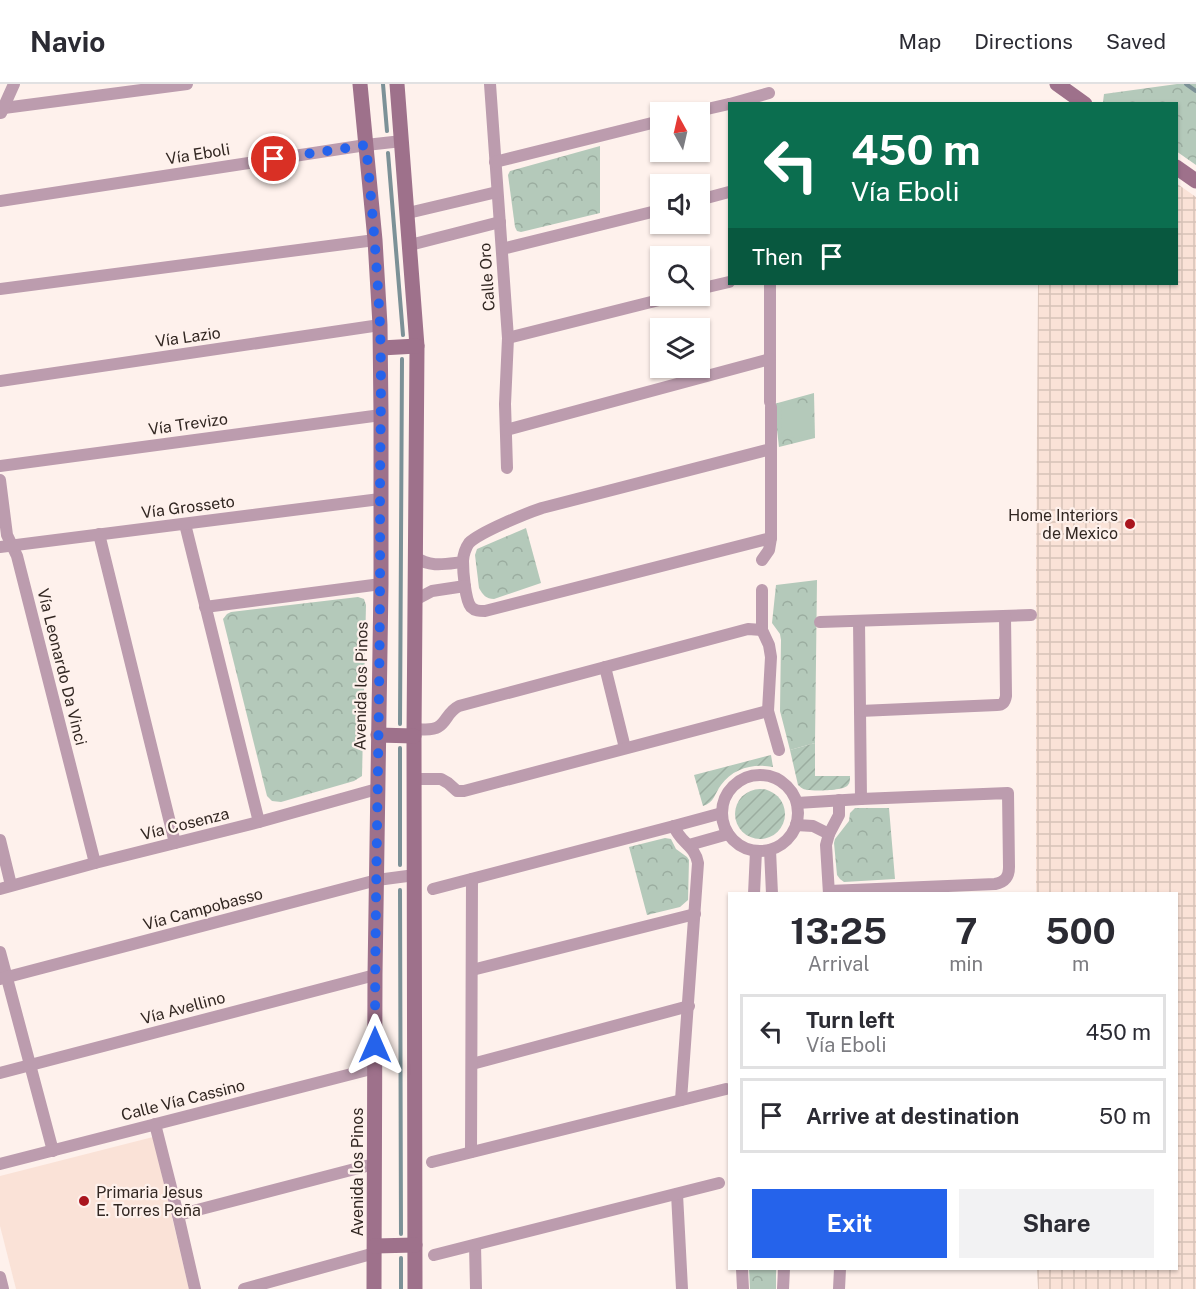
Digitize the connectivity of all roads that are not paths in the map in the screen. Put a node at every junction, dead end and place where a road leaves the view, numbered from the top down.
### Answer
1 (14, 84) edge
2 (187, 84) edge
3 (360, 84) edge
4 (397, 84) edge
5 (490, 84) edge
6 (1057, 84) edge
7 (769, 94) edge
8 (1082, 95) edge
9 (737, 102) edge
10 (728, 104) edge
11 (710, 108) edge
12 (2, 111) edge
13 (650, 123) edge
14 (402, 141) junction
15 (366, 145) junction
16 (495, 162) junction
17 (1178, 168) edge
18 (1196, 181) edge
19 (497, 192) junction
20 (728, 192) edge
21 (710, 197) edge
22 (0, 201) edge
23 (650, 212) edge
24 (408, 213) junction
25 (500, 222) junction
26 (375, 240) junction
27 (410, 244) junction
28 (502, 249) junction
29 (728, 282) edge
30 (770, 285) edge
31 (710, 286) edge
32 (0, 289) edge
33 (650, 302) edge
34 (380, 326) junction
35 (508, 338) junction
36 (417, 346) junction
37 (381, 348) junction
38 (770, 359) junction
39 (0, 381) edge
40 (381, 415) junction
41 (506, 430) junction
42 (771, 449) junction
43 (0, 466) edge
44 (507, 468) dead end
45 (0, 480) edge
46 (380, 499) junction
47 (185, 524) junction
48 (99, 534) junction
49 (771, 538) junction
50 (6, 546) edge
51 (415, 557) junction
52 (463, 560) junction
53 (762, 560) dead end
54 (381, 584) junction
55 (762, 590) dead end
56 (466, 591) junction
57 (415, 600) junction
58 (205, 607) junction
59 (1031, 615) dead end
60 (1005, 616) junction
61 (859, 621) junction
62 (820, 622) dead end
63 (762, 630) junction
64 (604, 668) junction
65 (768, 711) junction
66 (860, 711) junction
67 (414, 733) junction
68 (378, 735) junction
69 (625, 748) junction
70 (779, 750) dead end
71 (414, 778) junction
72 (377, 789) junction
73 (861, 799) junction
74 (839, 800) junction
75 (797, 803) junction
76 (722, 813) junction
77 (259, 822) junction
78 (796, 825) junction
79 (674, 826) junction
80 (728, 834) junction
81 (829, 834) junction
82 (0, 840) edge
83 (175, 843) junction
84 (688, 845) junction
85 (770, 850) junction
86 (756, 851) junction
87 (95, 863) junction
88 (415, 875) junction
89 (472, 879) junction
90 (377, 880) junction
91 (6, 887) edge
92 (432, 889) dead end
93 (754, 891) edge
94 (772, 891) edge
95 (829, 892) edge
96 (695, 914) junction
97 (0, 952) edge
98 (471, 970) junction
99 (375, 975) junction
100 (3, 978) edge
101 (689, 1006) junction
102 (472, 1064) junction
103 (30, 1065) junction
104 (375, 1068) junction
105 (0, 1073) edge
106 (726, 1089) dead end
107 (681, 1100) junction
108 (155, 1124) junction
109 (53, 1151) junction
110 (471, 1152) junction
111 (432, 1162) dead end
112 (0, 1164) edge
113 (374, 1164) junction
114 (719, 1183) dead end
115 (677, 1194) junction
116 (178, 1215) junction
117 (415, 1245) junction
118 (475, 1245) junction
119 (375, 1250) junction
120 (434, 1255) dead end
121 (742, 1270) edge
122 (784, 1270) edge
123 (840, 1270) edge
124 (0, 1277) edge
125 (3, 1289) edge
126 (195, 1289) edge
127 (244, 1289) edge
128 (374, 1289) edge
129 (415, 1289) edge
130 (476, 1289) edge
131 (680, 1289) edge
132 (743, 1289) edge
133 (783, 1289) edge
134 (839, 1289) edge

1 - 12 street
2 - 12 street
3 - 15 street, Avenida los Pinos
4 - 14 street
5 - 16 street, Calle Oro
6 - 8 street
7 - 9 street
10 - 11 street
13 - 16 street
14 - 15 street, Vía Eboli
14 - 24 street
15 - 22 street, Vía Eboli
15 - 26 street, Avenida los Pinos
16 - 19 street, Calle Oro
17 - 18 street
19 - 24 street
19 - 25 street, Calle Oro
20 - 21 street
23 - 28 street
24 - 27 street
25 - 27 street
25 - 28 street, Calle Oro
26 - 32 street
26 - 34 street, Avenida los Pinos
27 - 36 street
28 - 35 street, Calle Oro
29 - 31 street
30 - 38 street
33 - 35 street
34 - 37 street, Avenida los Pinos
34 - 39 street, Vía Lazio
35 - 41 street, Calle Oro
36 - 37 street
36 - 51 street
37 - 40 street, Avenida los Pinos
38 - 41 street
38 - 42 street
40 - 43 street, Vía Trevizo
40 - 46 street, Avenida los Pinos
41 - 44 street, Calle Oro
42 - 49 street
42 - 52 street
45 - 50 street, Vía Leonardo Da Vinci
46 - 47 street, Vía Grosseto
46 - 54 street, Avenida los Pinos
47 - 48 street, Vía Grosseto
47 - 58 street
48 - 50 street, Vía Grosseto
48 - 83 street
49 - 53 street
49 - 56 street
50 - 87 street, Vía Leonardo Da Vinci
51 - 52 street
51 - 57 street
52 - 56 street
54 - 58 street
54 - 68 street, Avenida los Pinos
55 - 63 street
56 - 57 street
57 - 67 street
58 - 77 street
59 - 60 street
60 - 61 street
60 - 66 street
61 - 62 street
61 - 66 street
63 - 64 street
63 - 65 street
64 - 67 street
64 - 69 street
65 - 69 street
65 - 70 street
66 - 73 street
67 - 68 street
67 - 71 street
68 - 72 street, Avenida los Pinos
69 - 71 street
71 - 88 street
72 - 77 street, Vía Cosenza
72 - 90 street, Avenida los Pinos
73 - 74 street
73 - 95 street
74 - 75 street
74 - 81 street
75 - 76 street
75 - 78 street
76 - 79 street
76 - 80 street
77 - 83 street, Vía Cosenza
78 - 81 street
78 - 85 street
79 - 84 street
79 - 89 street
80 - 84 street
80 - 86 street
81 - 95 street
82 - 91 street
83 - 87 street, Vía Cosenza
84 - 96 street
85 - 86 street
85 - 94 street
86 - 93 street
87 - 91 street, Vía Cosenza
88 - 90 street, Vía Campobasso
88 - 117 street
89 - 92 street
89 - 98 street
90 - 99 street, Avenida los Pinos
90 - 100 street, Vía Campobasso
93 - 94 street
96 - 98 street
96 - 101 street
97 - 100 street
98 - 102 street
99 - 103 street, Vía Avellino
99 - 104 street, Avenida los Pinos
100 - 103 street
101 - 102 street
101 - 107 street
102 - 110 street
103 - 105 street, Vía Avellino
103 - 109 street
104 - 108 street, Calle Vía Cassino
104 - 113 street, Avenida los Pinos
106 - 107 street
107 - 110 street
108 - 109 street, Calle Vía Cassino
108 - 116 street
109 - 112 street, Calle Vía Cassino
110 - 111 street
113 - 116 street
113 - 119 street, Avenida los Pinos
114 - 115 street
115 - 118 street
115 - 131 street
116 - 126 street
117 - 119 street
117 - 129 street
118 - 120 street
118 - 130 street
119 - 127 street
119 - 128 street, Avenida los Pinos
121 - 132 street
122 - 133 street
123 - 134 street
124 - 125 street

